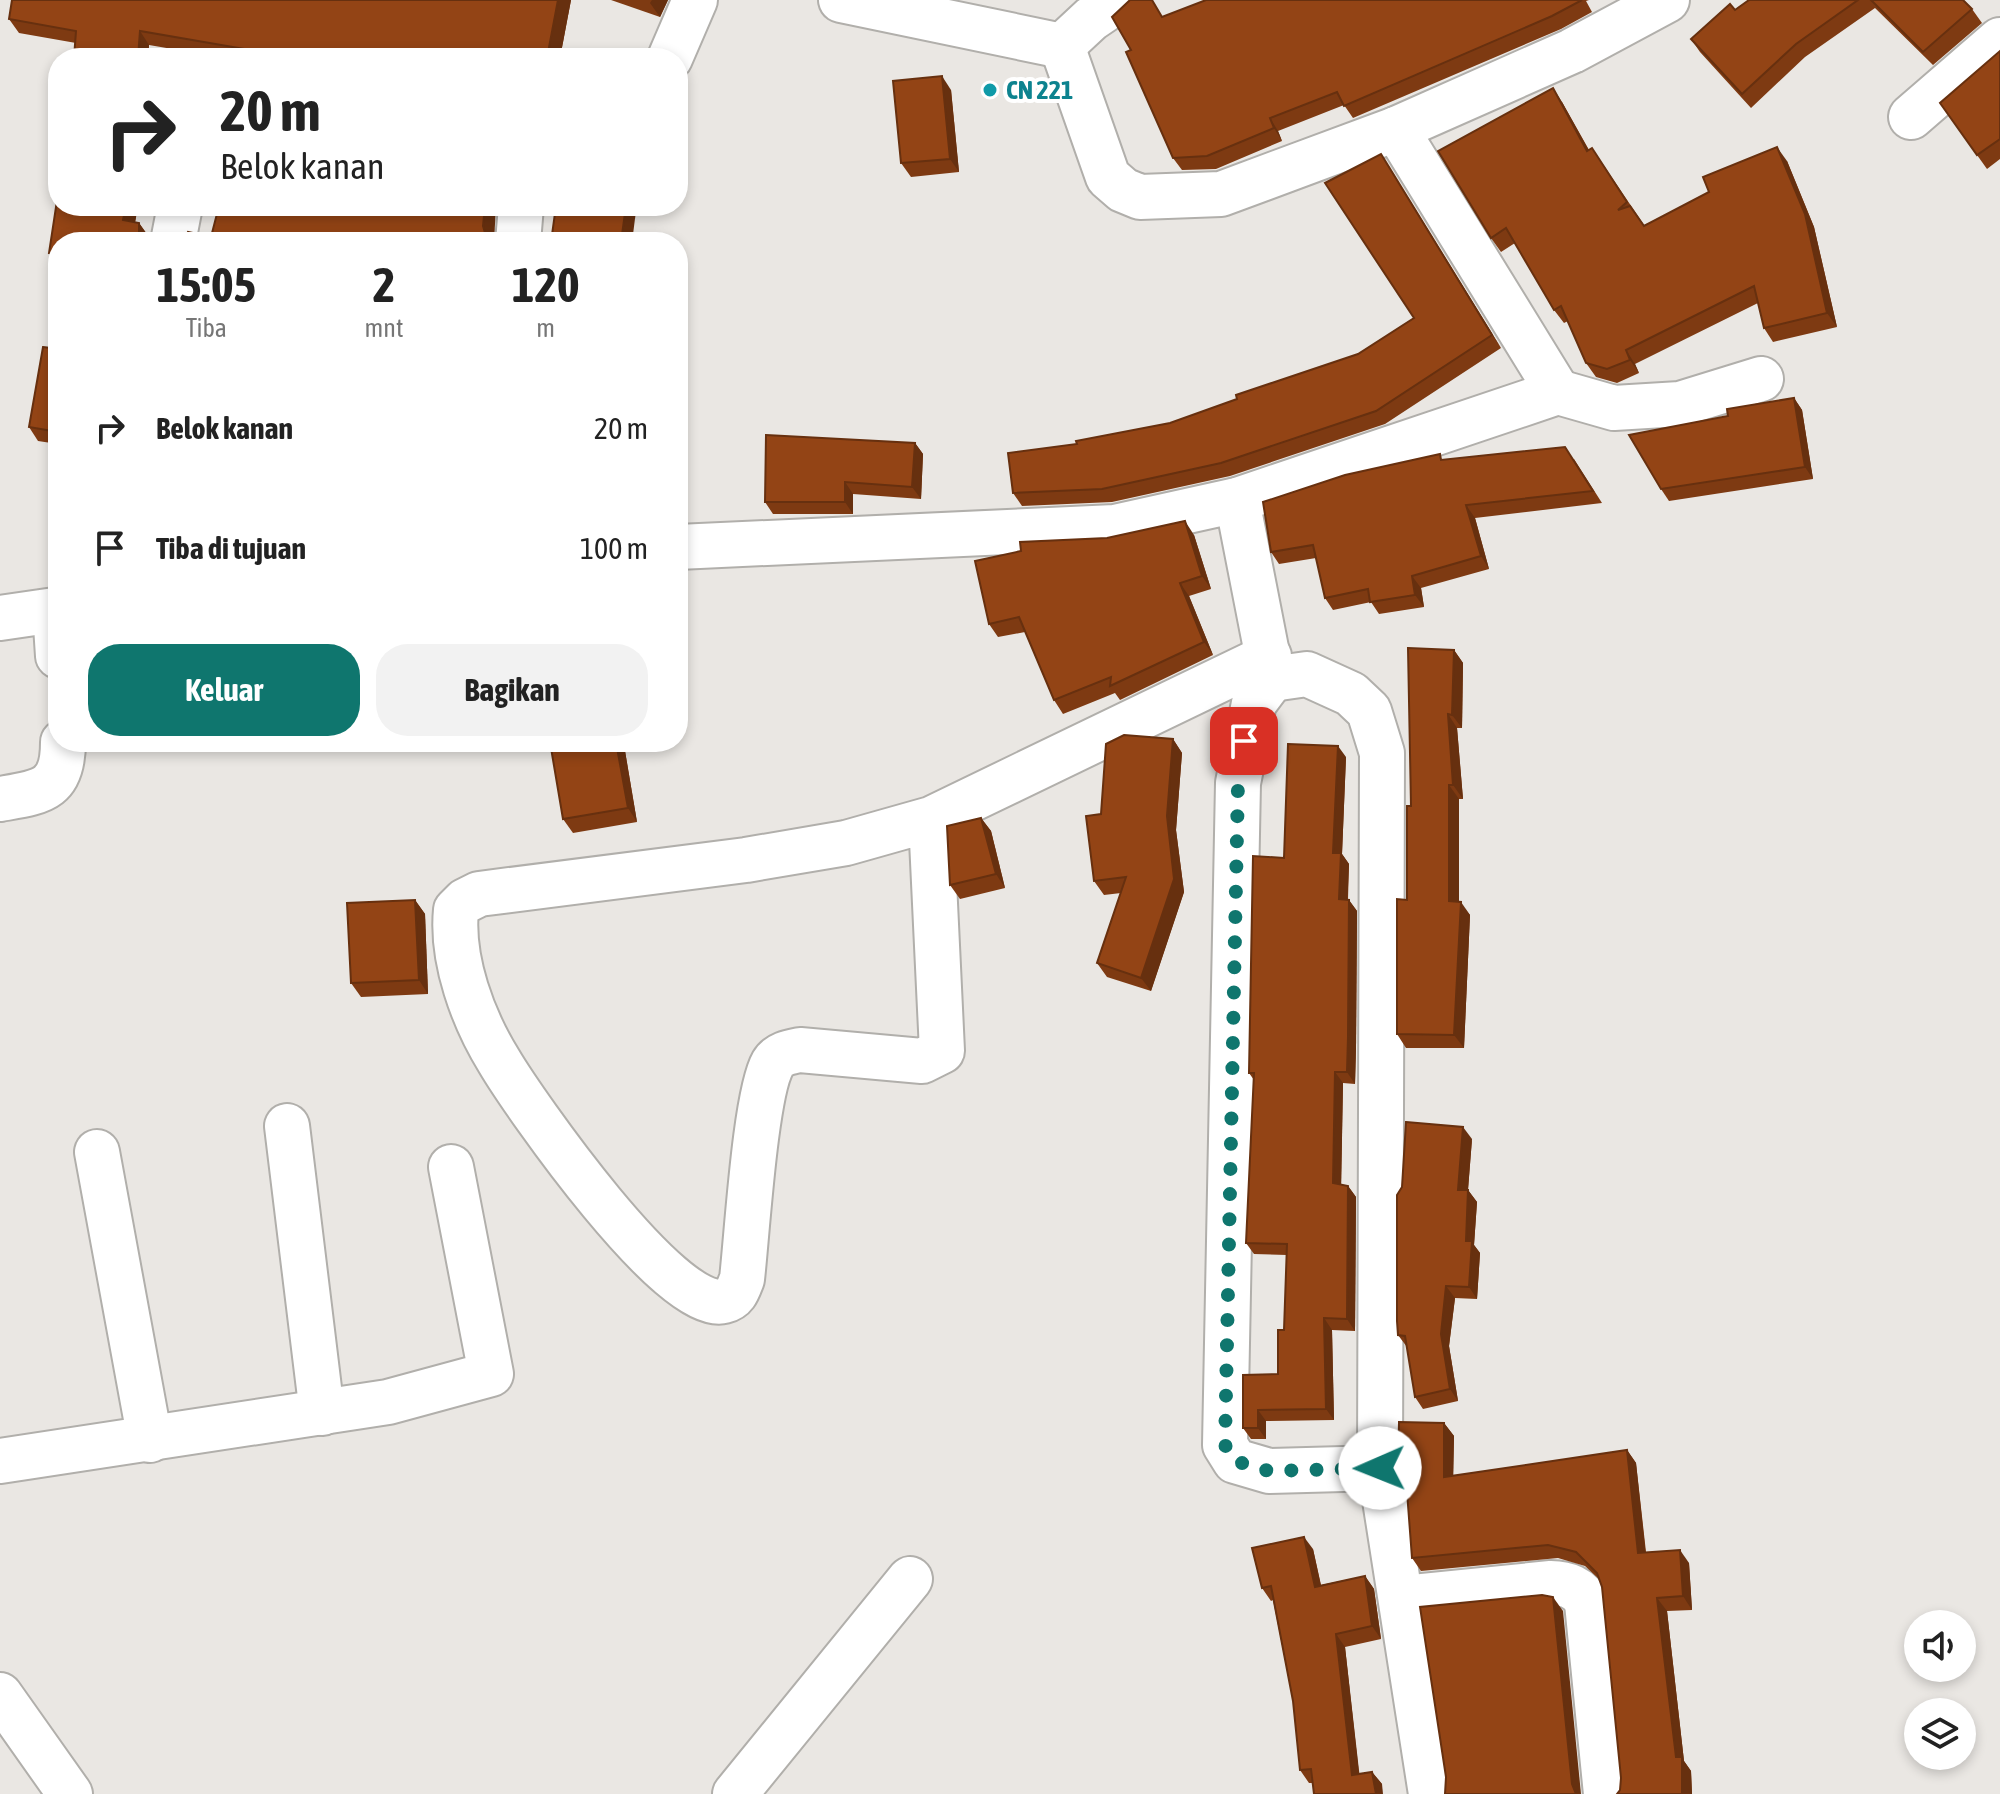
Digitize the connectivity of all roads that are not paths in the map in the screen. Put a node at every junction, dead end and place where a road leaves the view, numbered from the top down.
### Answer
1 (695, 0) edge
2 (841, 0) edge
3 (1119, 0) edge
4 (1667, 0) edge
5 (2000, 40) edge
6 (1062, 46) junction
7 (674, 48) edge
8 (1911, 117) dead end
9 (1396, 129) junction
10 (1761, 379) dead end
11 (1558, 392) junction
12 (1237, 500) junction
13 (688, 547) edge
14 (48, 610) edge
15 (0, 618) edge
16 (1270, 667) junction
17 (63, 752) edge
18 (0, 799) edge
19 (931, 819) junction
20 (287, 1126) dead end
21 (97, 1152) dead end
22 (451, 1167) dead end
23 (322, 1413) junction
24 (150, 1440) junction
25 (0, 1461) edge
26 (1380, 1468) junction
27 (910, 1579) dead end
28 (1403, 1598) junction
29 (0, 1695) edge
30 (70, 1794) edge
31 (735, 1794) edge
32 (1431, 1794) edge
33 (1606, 1794) edge

1 - 7 street
2 - 6 street
3 - 6 street
4 - 9 street
5 - 8 street
6 - 9 street
9 - 11 street
10 - 11 street
11 - 12 street
12 - 13 street
12 - 16 street
14 - 15 street
16 - 19 street
16 - 26 street
16 - 26 street
17 - 18 street
19 - 19 street
20 - 23 street
21 - 24 street
22 - 23 street
23 - 24 street
24 - 25 street
26 - 28 street
27 - 31 street
28 - 32 street
28 - 33 street
29 - 30 street

